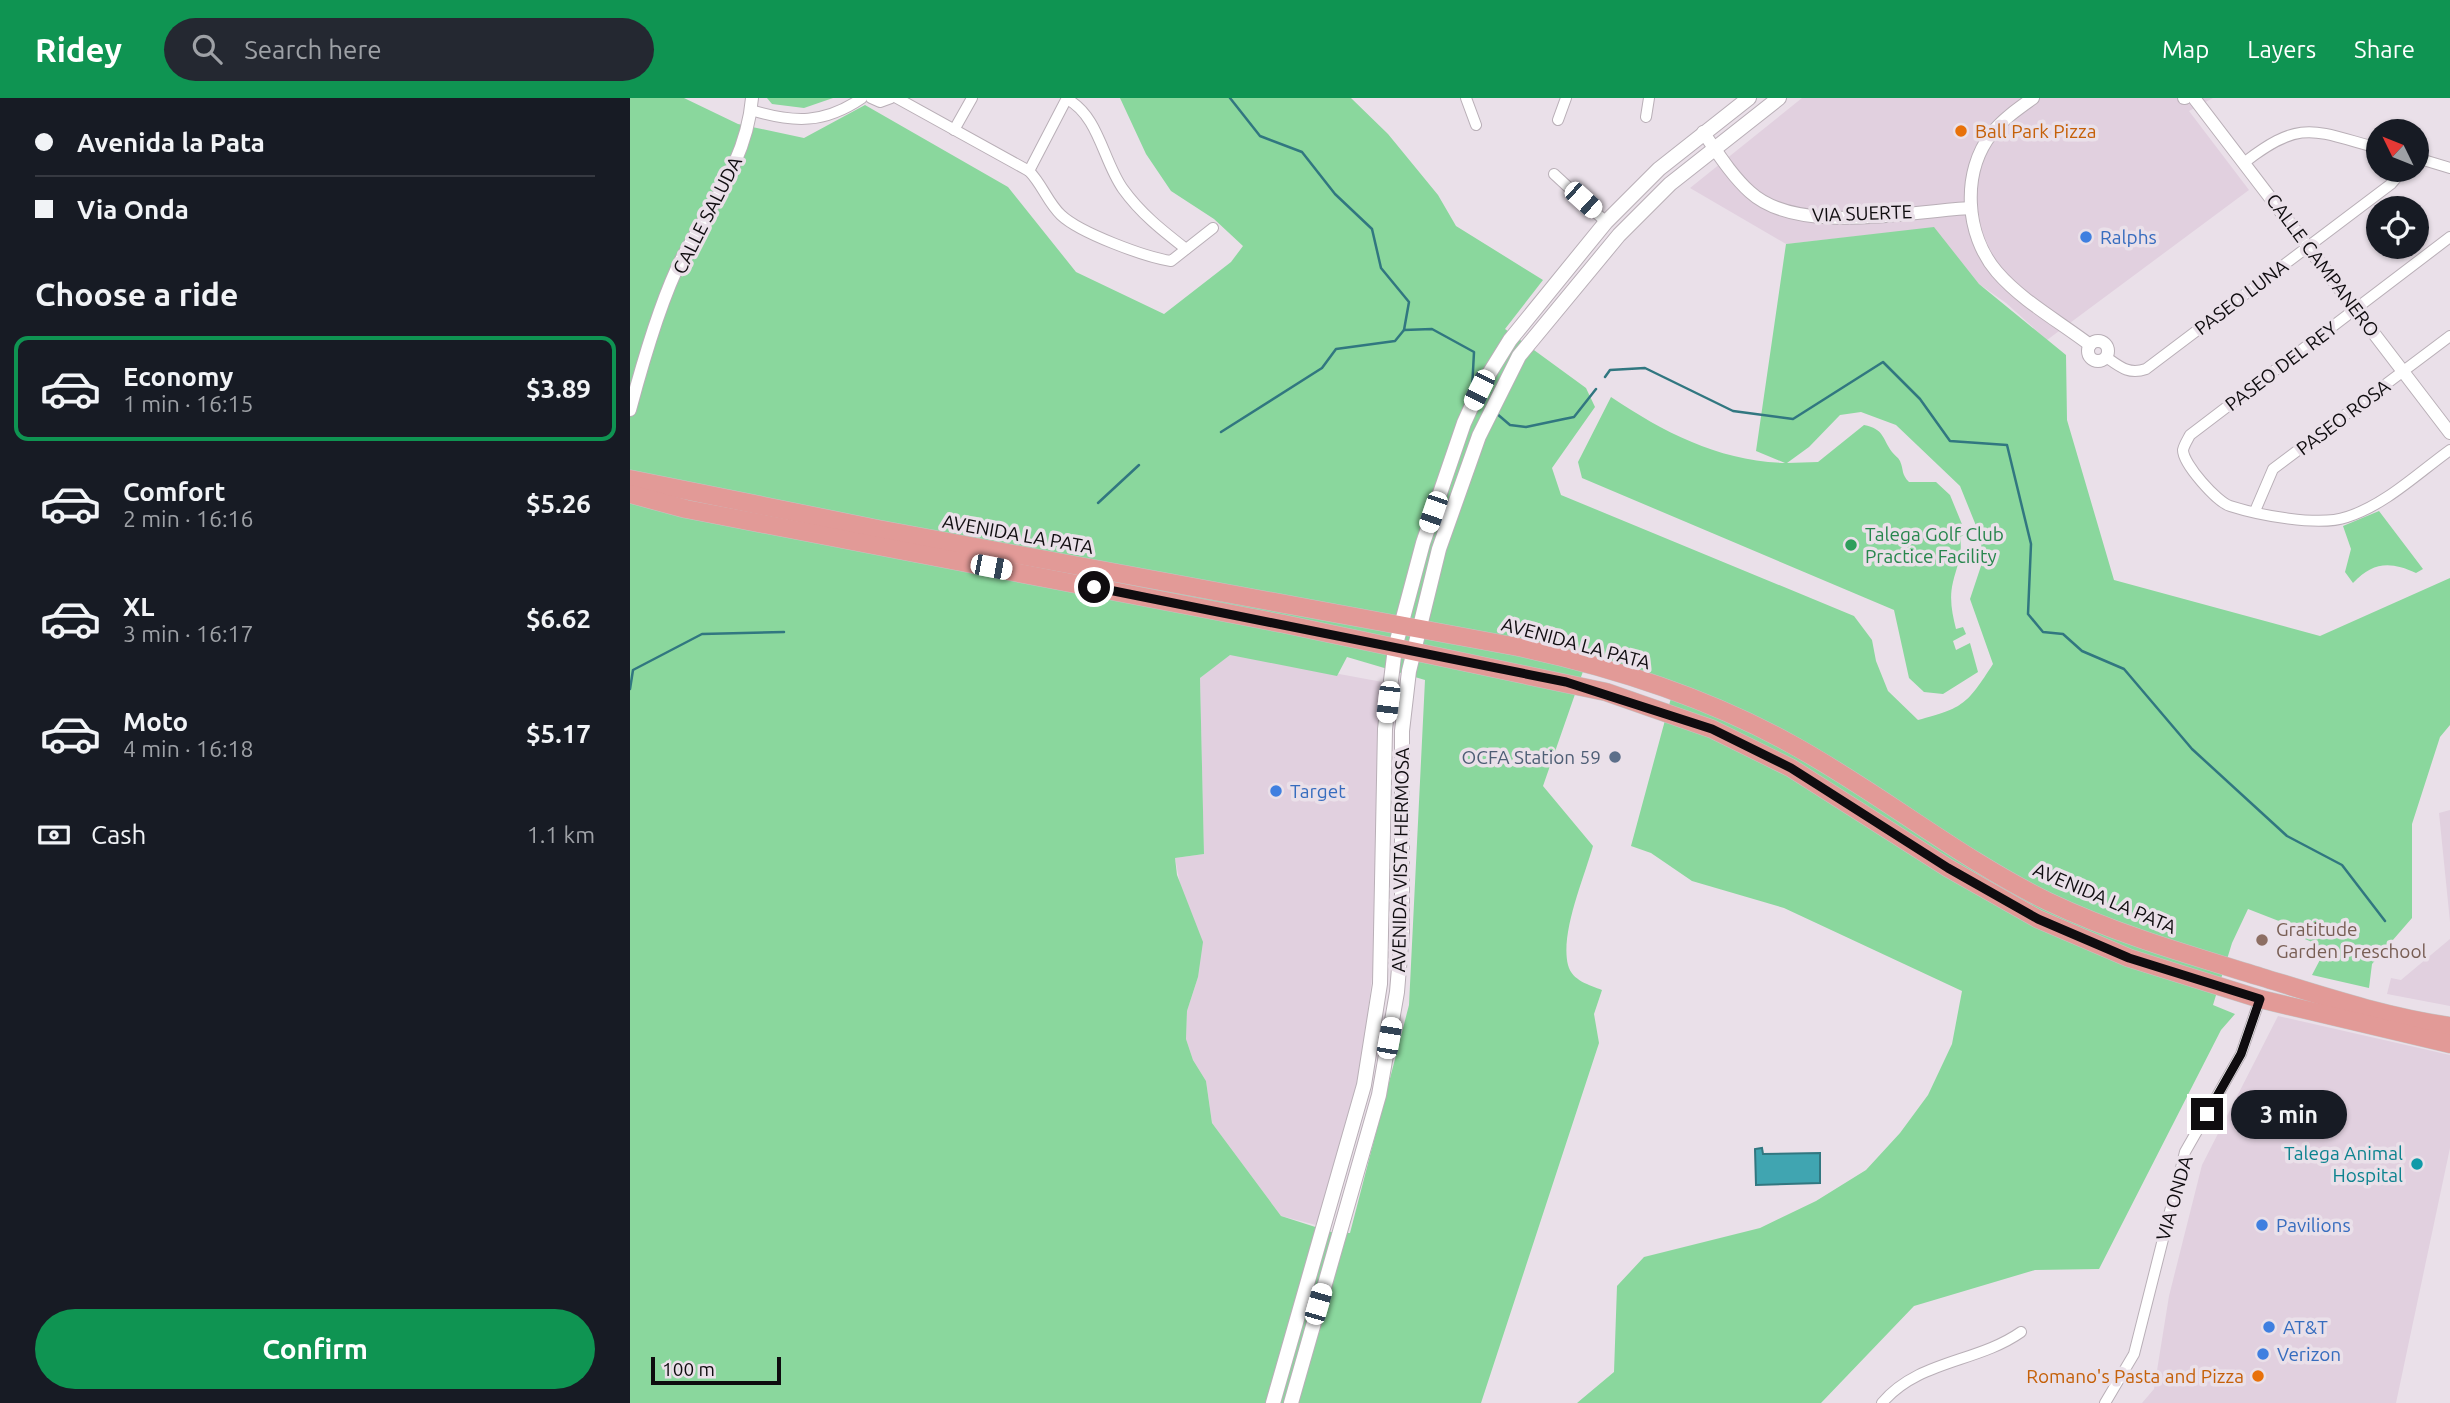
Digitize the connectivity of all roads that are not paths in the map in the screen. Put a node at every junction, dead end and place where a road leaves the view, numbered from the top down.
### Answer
1 (862, 98) edge
2 (871, 98) edge
3 (891, 98) edge
4 (897, 98) edge
5 (972, 98) edge
6 (1067, 98) edge
7 (1466, 98) edge
8 (1566, 98) edge
9 (1649, 98) edge
10 (1749, 98) edge
11 (1779, 98) edge
12 (2194, 98) edge
13 (2027, 100) edge
14 (752, 104) edge
15 (1646, 117) dead end
16 (1558, 120) dead end
17 (1476, 125) dead end
18 (954, 130) junction
19 (1703, 132) junction
20 (2366, 145) edge
21 (1714, 148) junction
22 (2245, 162) junction
23 (2429, 162) edge
24 (2450, 168) edge
25 (1028, 171) junction
26 (1554, 174) dead end
27 (2393, 182) edge
28 (1971, 208) junction
29 (1606, 222) junction
30 (1213, 228) dead end
31 (2450, 237) edge
32 (2308, 246) junction
33 (1186, 249) junction
34 (2356, 309) junction
35 (2450, 336) edge
36 (2106, 357) joint
37 (2403, 371) junction
38 (630, 410) edge
39 (2450, 433) edge
40 (2450, 450) edge
41 (630, 479) edge
42 (630, 494) edge
43 (2255, 511) junction
44 (1409, 626) junction
45 (1404, 649) junction
46 (2298, 988) junction
47 (2260, 999) junction
48 (2450, 1026) edge
49 (2450, 1044) edge
50 (2021, 1332) dead end
51 (1273, 1403) edge
52 (1290, 1403) edge
53 (1882, 1403) edge
54 (2105, 1403) edge

1 - 14 street
2 - 3 street
4 - 18 street
5 - 18 street
6 - 25 street
6 - 33 street
7 - 17 street
8 - 16 street
9 - 15 street
10 - 19 main road, AVENIDA VISTA HERMOSA
11 - 21 main road, AVENIDA VISTA HERMOSA
12 - 22 street, CALLE CAMPANERO
13 - 28 street
14 - 38 street, CALLE SALUDA
18 - 25 street
19 - 21 street, VIA SUERTE
19 - 29 main road, AVENIDA VISTA HERMOSA
20 - 22 street
21 - 28 street, VIA SUERTE
21 - 44 main road, AVENIDA VISTA HERMOSA
22 - 32 street, CALLE CAMPANERO
23 - 24 street
25 - 33 street
26 - 29 street
27 - 32 street, PASEO LUNA
28 - 36 street
29 - 44 main road, AVENIDA VISTA HERMOSA
30 - 33 street
31 - 34 street, PASEO DEL REY
32 - 34 street, CALLE CAMPANERO
32 - 36 street, PASEO LUNA
34 - 37 street, CALLE CAMPANERO
34 - 43 street, PASEO DEL REY
35 - 37 street, PASEO ROSA
37 - 39 street, CALLE CAMPANERO
37 - 43 street, PASEO ROSA
40 - 43 street
41 - 44 highway, AVENIDA LA PATA
42 - 45 highway, AVENIDA LA PATA
44 - 45 main road, AVENIDA VISTA HERMOSA
44 - 46 highway, AVENIDA LA PATA
45 - 47 highway, AVENIDA LA PATA
45 - 51 main road, AVENIDA VISTA HERMOSA
45 - 52 main road, AVENIDA VISTA HERMOSA
46 - 47 highway
46 - 48 highway, AVENIDA LA PATA
47 - 49 highway, AVENIDA LA PATA
47 - 54 street, VIA ONDA
50 - 53 street

